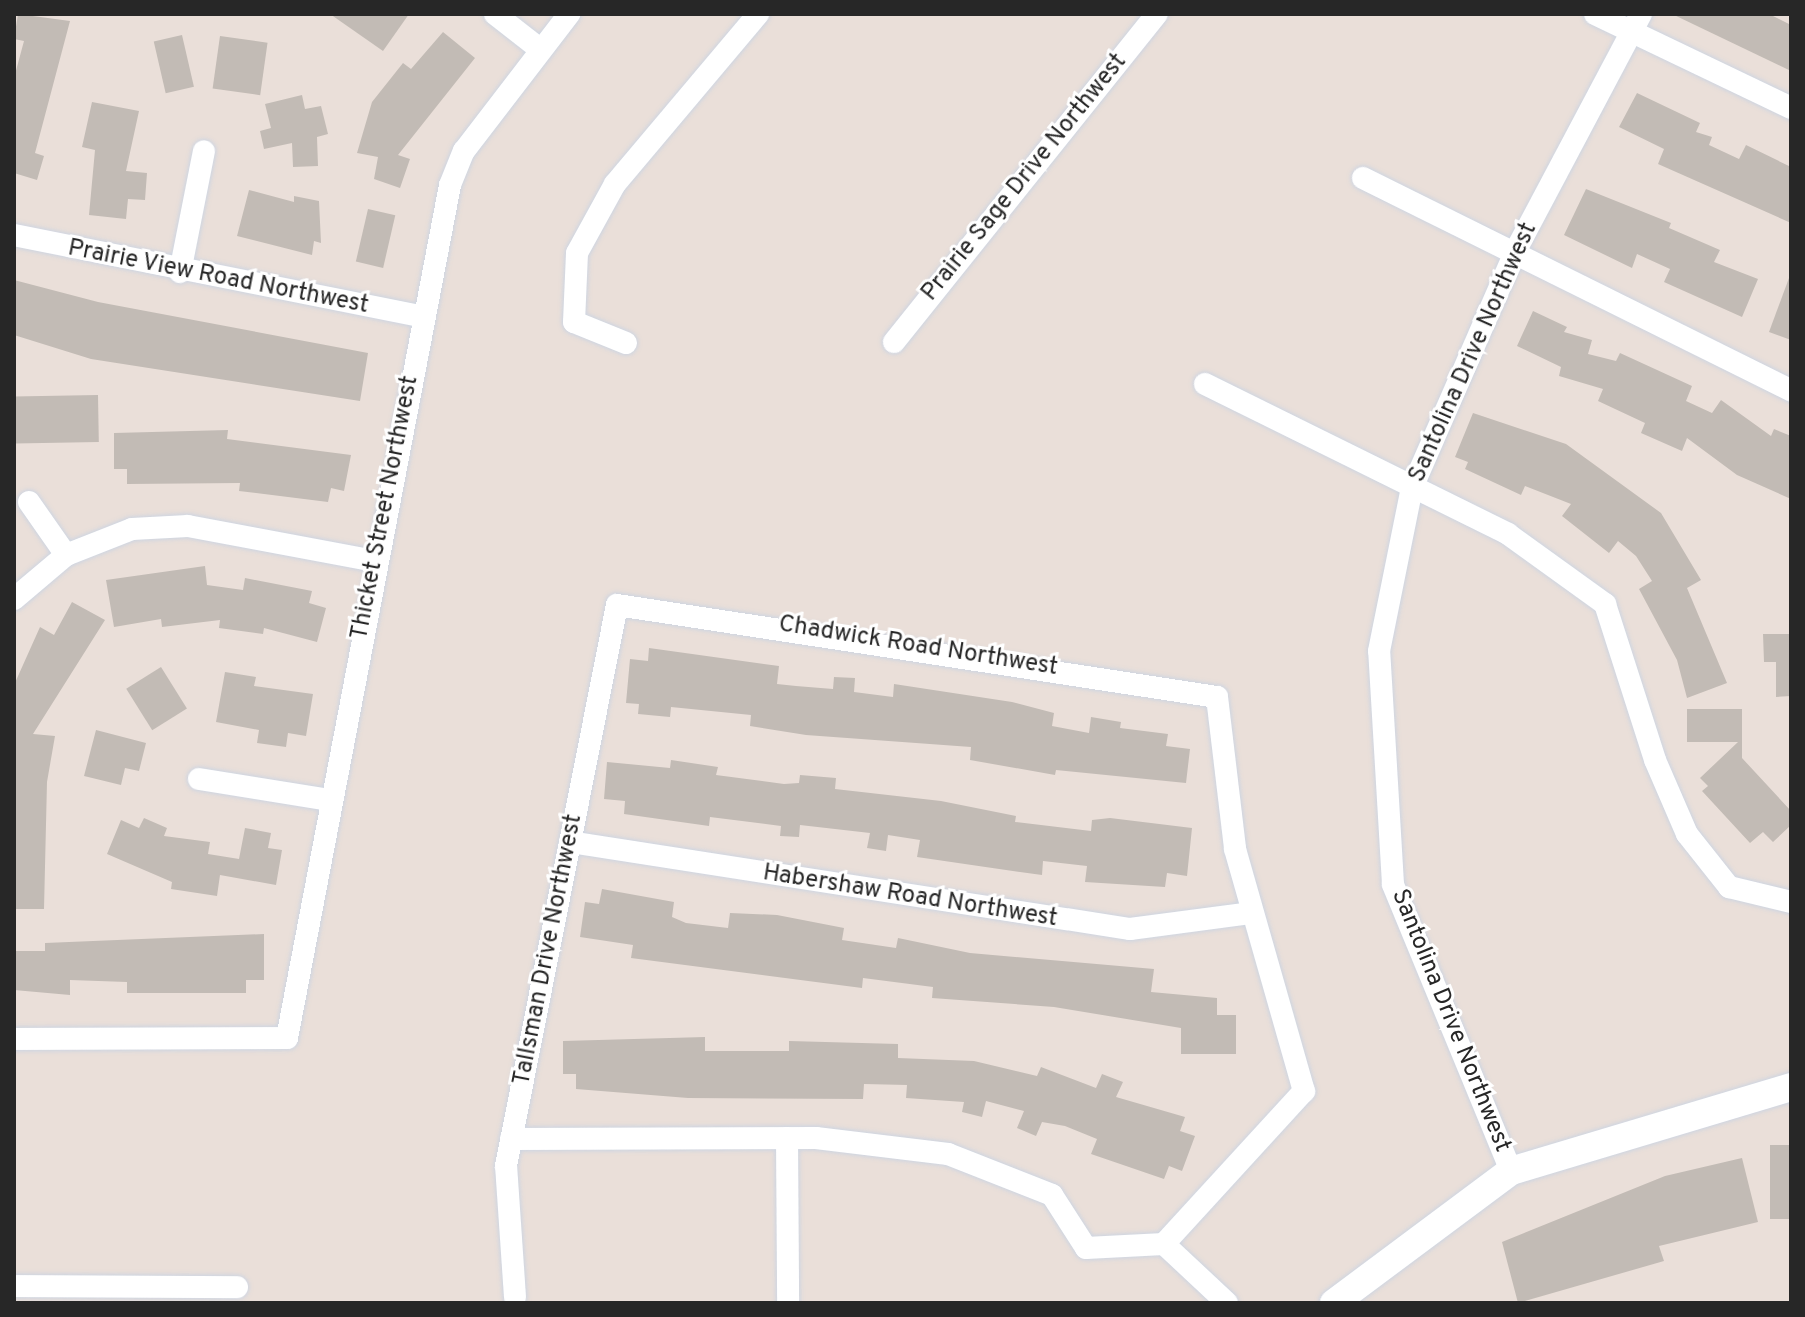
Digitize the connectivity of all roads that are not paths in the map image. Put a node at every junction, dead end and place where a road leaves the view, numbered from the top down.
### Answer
1 (495, 14) edge
2 (569, 14) edge
3 (758, 14) edge
4 (1157, 14) edge
5 (1595, 14) edge
6 (1637, 23) edge
7 (541, 50) junction
8 (1791, 108) edge
9 (204, 151) dead end
10 (1363, 178) dead end
11 (14, 235) edge
12 (1516, 250) junction
13 (180, 272) junction
14 (424, 317) junction
15 (894, 342) dead end
16 (626, 343) dead end
17 (1205, 384) dead end
18 (1791, 390) edge
19 (1412, 488) junction
20 (29, 502) dead end
21 (66, 555) junction
22 (375, 561) junction
23 (14, 599) edge
24 (617, 605) joint
25 (199, 779) dead end
26 (330, 800) junction
27 (570, 842) junction
28 (1791, 902) edge
29 (1252, 913) junction
30 (14, 1039) edge
31 (1791, 1087) edge
32 (787, 1138) junction
33 (511, 1139) junction
34 (1511, 1171) junction
35 (1164, 1244) junction
36 (14, 1286) edge
37 (237, 1287) dead end
38 (515, 1297) dead end
39 (788, 1301) edge
40 (1227, 1303) edge
41 (1334, 1303) edge

1 - 7 street
2 - 7 street, Thicket Street Northwest
3 - 16 street
4 - 15 street, Prairie Sage Drive Northwest
5 - 6 street
6 - 8 street
6 - 12 street, Santolina Drive Northwest
7 - 14 street, Thicket Street Northwest
9 - 13 street
10 - 12 street
11 - 13 street, Prairie View Road Northwest
12 - 18 street
12 - 19 street, Santolina Drive Northwest
13 - 14 street, Prairie View Road Northwest
14 - 22 street, Thicket Street Northwest
17 - 19 street
19 - 28 street
19 - 34 street, Santolina Drive Northwest
20 - 21 street
21 - 22 street
21 - 23 street
22 - 26 street, Thicket Street Northwest
24 - 27 street, Tallsman Drive Northwest
24 - 29 street, Chadwick Road Northwest
25 - 26 street
26 - 30 street, Thicket Street Northwest
27 - 29 street, Habershaw Road Northwest
27 - 33 street, Tallsman Drive Northwest
29 - 35 street
31 - 34 street
32 - 33 street
32 - 35 street
32 - 39 street
33 - 38 street, Tallsman Drive Northwest
34 - 41 street
35 - 40 street
36 - 37 street

